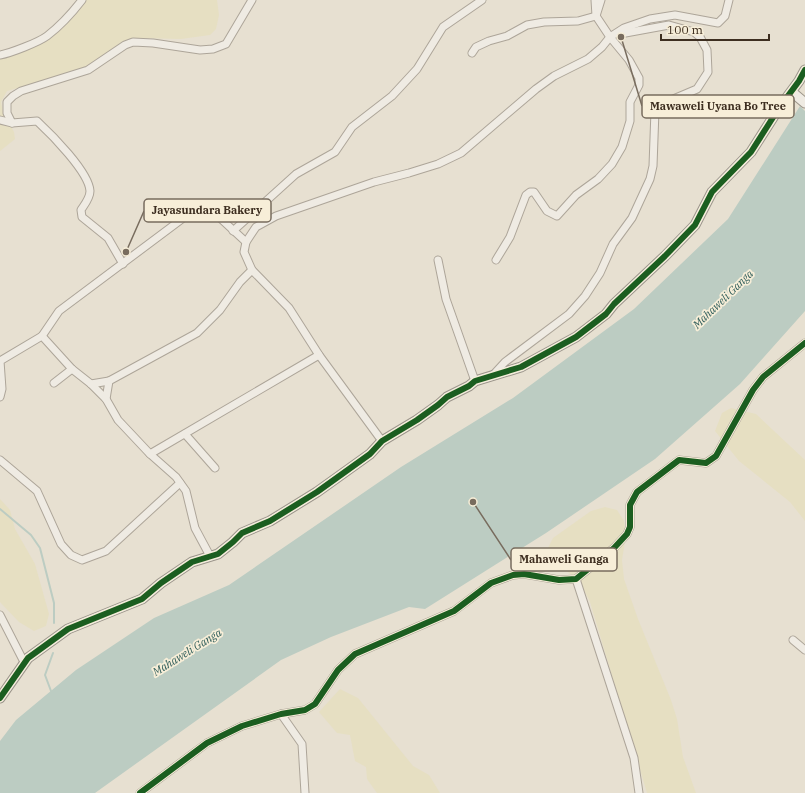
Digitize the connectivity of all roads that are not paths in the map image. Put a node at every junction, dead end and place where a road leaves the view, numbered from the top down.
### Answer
1 (82, 0) edge
2 (252, 0) edge
3 (482, 0) edge
4 (594, 0) edge
5 (601, 0) edge
6 (729, 0) edge
7 (596, 16) junction
8 (610, 36) junction
9 (472, 53) dead end
10 (0, 56) edge
11 (805, 70) edge
12 (792, 92) junction
13 (803, 101) edge
14 (0, 120) edge
15 (12, 123) junction
16 (233, 231) junction
17 (246, 242) junction
18 (438, 260) dead end
19 (496, 260) dead end
20 (123, 264) junction
21 (252, 270) junction
22 (42, 336) junction
23 (805, 343) edge
24 (319, 355) junction
25 (72, 370) junction
26 (490, 378) junction
27 (109, 381) junction
28 (475, 381) junction
29 (54, 383) dead end
30 (91, 384) junction
31 (0, 397) edge
32 (106, 399) junction
33 (185, 434) junction
34 (382, 441) junction
35 (150, 454) junction
36 (0, 460) edge
37 (215, 468) dead end
38 (180, 483) junction
39 (210, 556) junction
40 (576, 579) junction
41 (0, 615) edge
42 (793, 640) dead end
43 (805, 650) edge
44 (24, 662) junction
45 (0, 698) edge
46 (281, 714) junction
47 (140, 793) edge
48 (305, 793) edge
49 (640, 793) edge

1 - 10 street
2 - 15 street
3 - 16 street
4 - 7 street
5 - 7 street
6 - 8 street
7 - 8 street
7 - 9 street
8 - 17 street
8 - 19 street
8 - 26 street
11 - 12 street
12 - 13 street
12 - 26 street
14 - 15 street
15 - 20 street
16 - 17 street
16 - 20 street
17 - 21 street
18 - 28 street
20 - 22 street
21 - 24 street
21 - 27 street
22 - 25 street
22 - 31 street
23 - 40 street
24 - 33 street
24 - 34 street
25 - 29 street
25 - 30 street
26 - 28 street
27 - 30 street
27 - 32 street
28 - 34 street
30 - 32 street
32 - 35 street
33 - 35 street
33 - 37 street
34 - 39 street
35 - 38 street
36 - 38 street
38 - 39 street
39 - 44 street
40 - 46 street
40 - 49 street
41 - 44 street
42 - 43 street
44 - 45 street
46 - 47 street
46 - 48 street

